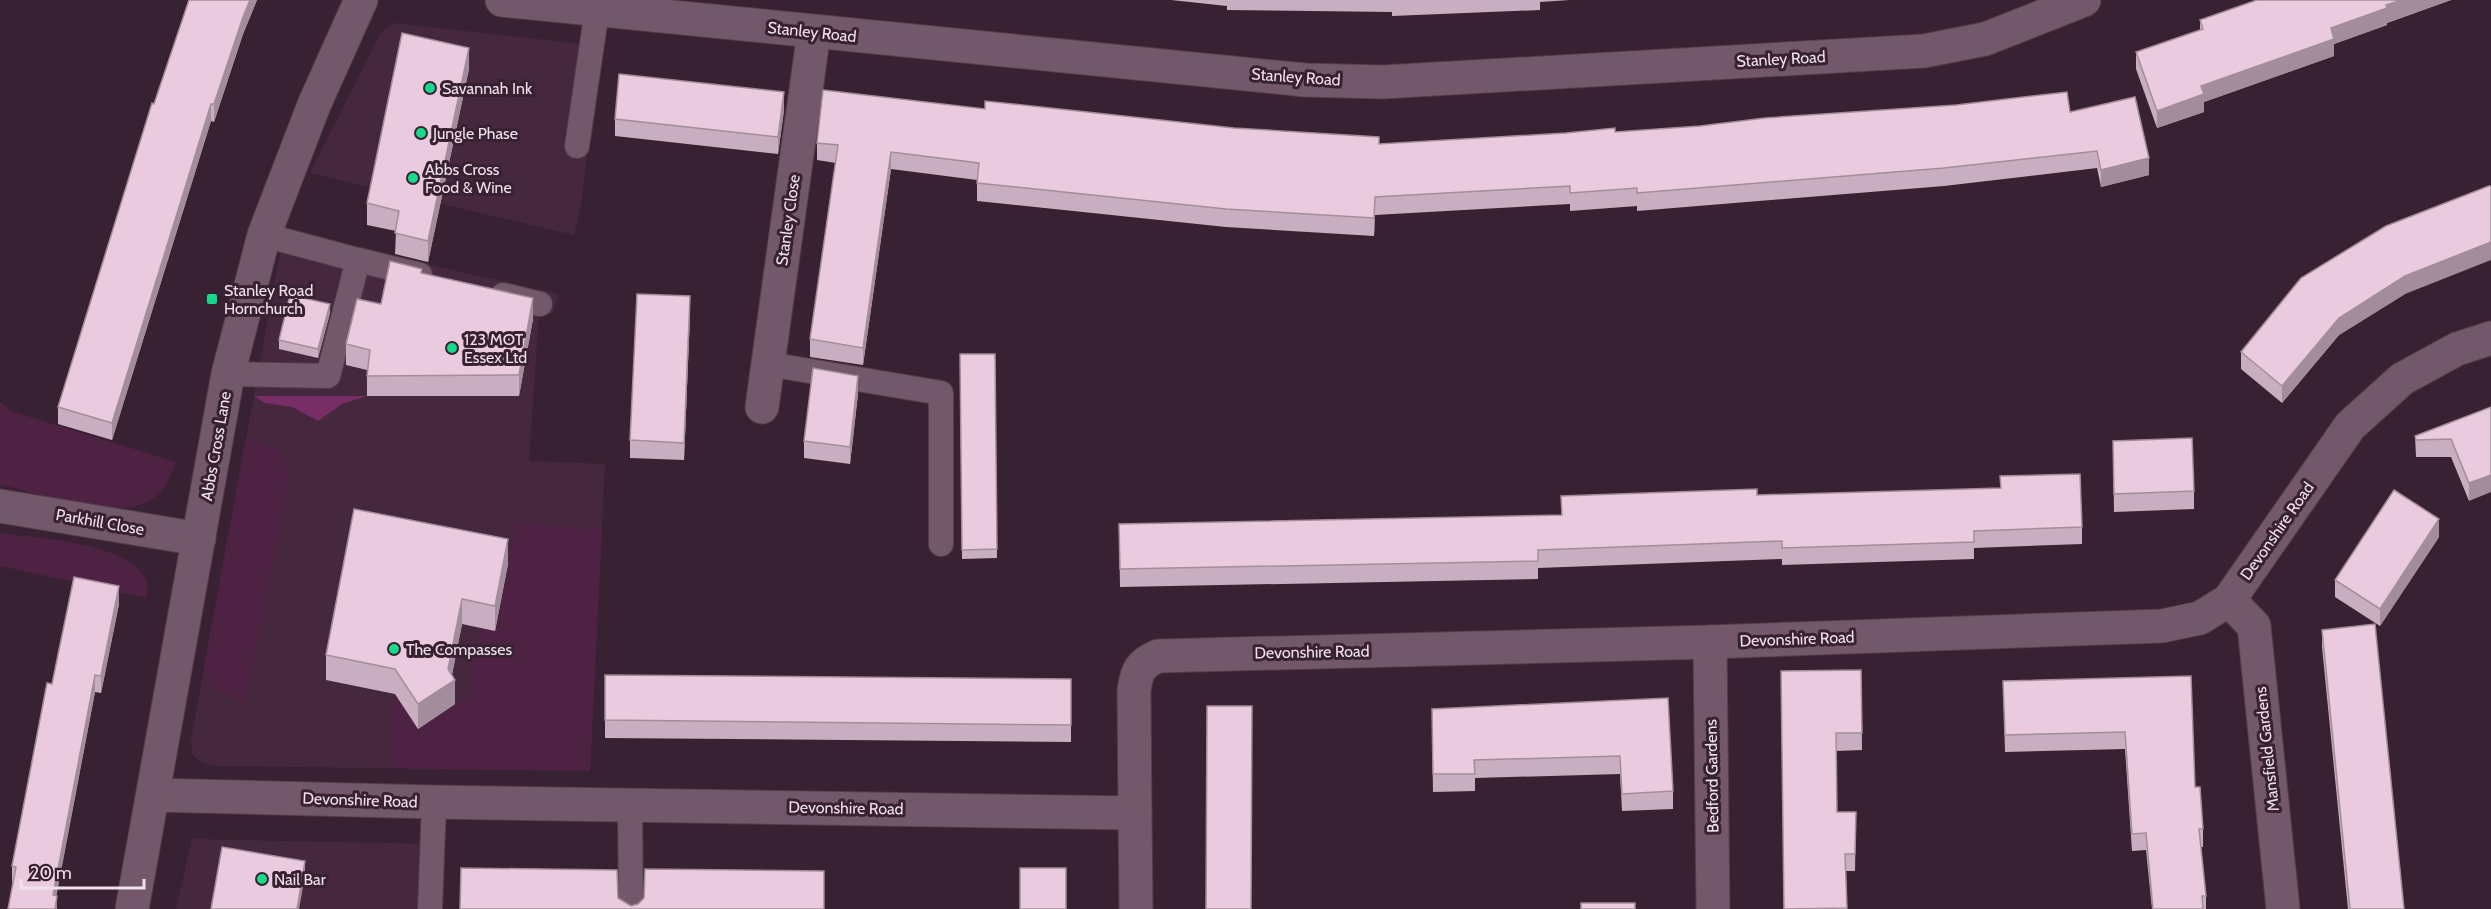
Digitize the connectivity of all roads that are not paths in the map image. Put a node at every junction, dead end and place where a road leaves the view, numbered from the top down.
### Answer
1 (361, 0) edge
2 (502, 0) edge
3 (2084, 0) edge
4 (597, 10) junction
5 (814, 32) junction
6 (577, 146) dead end
7 (264, 236) junction
8 (358, 260) junction
9 (437, 279) edge
10 (483, 290) edge
11 (540, 304) dead end
12 (2491, 338) edge
13 (768, 364) junction
14 (228, 374) junction
15 (762, 407) dead end
16 (0, 506) edge
17 (199, 539) junction
18 (941, 544) dead end
19 (2229, 600) junction
20 (1710, 642) junction
21 (154, 795) junction
22 (434, 802) junction
23 (630, 805) junction
24 (1135, 813) junction
25 (132, 909) edge
26 (430, 909) edge
27 (630, 909) edge
28 (1136, 909) edge
29 (1713, 909) edge
30 (2283, 909) edge

1 - 7 street, Abbs Cross Lane
2 - 4 street, Stanley Road
3 - 5 street, Stanley Road
4 - 5 street, Stanley Road
4 - 6 lane
5 - 13 street, Stanley Close
7 - 8 lane
7 - 14 street, Abbs Cross Lane
8 - 9 lane
8 - 14 lane
10 - 11 lane
12 - 19 street, Devonshire Road
13 - 15 street, Stanley Close
13 - 18 lane
14 - 17 street, Abbs Cross Lane
16 - 17 street, Parkhill Close
17 - 21 street, Abbs Cross Lane
19 - 20 street, Devonshire Road
19 - 30 street, Mansfield Gardens
20 - 24 street, Devonshire Road
20 - 29 street, Bedford Gardens
21 - 22 street, Devonshire Road
21 - 25 street, Abbs Cross Lane
22 - 23 street, Devonshire Road
22 - 26 lane
23 - 24 street, Devonshire Road
23 - 27 lane
24 - 28 street

